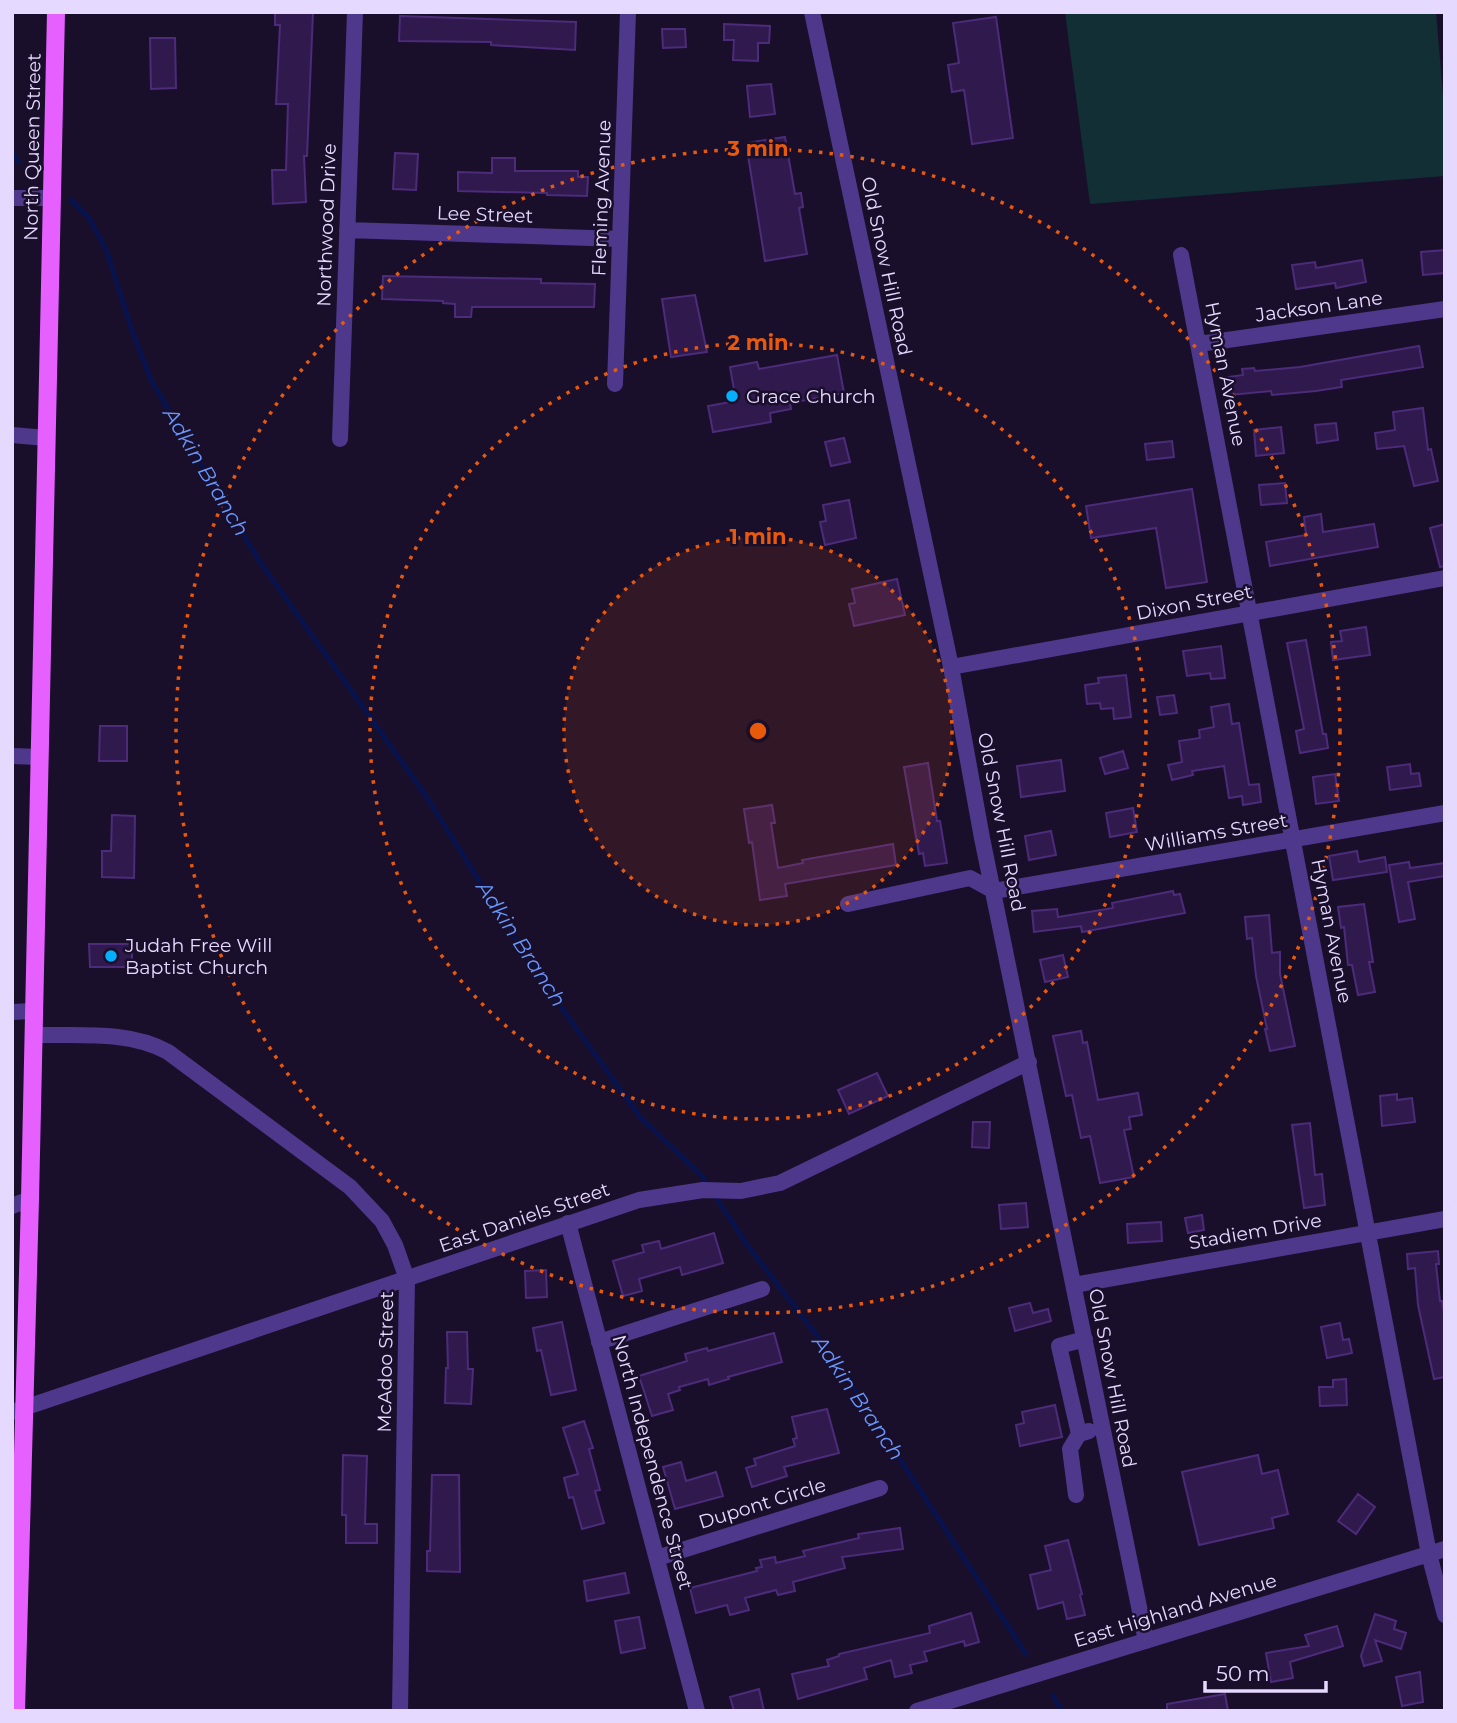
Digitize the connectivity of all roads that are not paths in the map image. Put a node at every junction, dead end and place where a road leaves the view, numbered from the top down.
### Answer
1 (56, 12) edge
2 (355, 12) edge
3 (628, 12) edge
4 (812, 12) edge
5 (12, 198) edge
6 (52, 198) junction
7 (347, 230) junction
8 (620, 239) junction
9 (1181, 255) dead end
10 (1445, 309) edge
11 (1199, 344) junction
12 (615, 384) dead end
13 (12, 435) edge
14 (46, 438) junction
15 (340, 439) dead end
16 (1445, 578) edge
17 (1250, 613) junction
18 (951, 667) junction
19 (12, 756) edge
20 (39, 757) junction
21 (1445, 813) edge
22 (1293, 840) junction
23 (994, 891) junction
24 (848, 904) dead end
25 (33, 1011) junction
26 (12, 1012) edge
27 (33, 1035) junction
28 (1028, 1062) junction
29 (30, 1199) junction
30 (12, 1206) edge
31 (1445, 1219) edge
32 (568, 1223) junction
33 (1367, 1233) junction
34 (407, 1279) junction
35 (1074, 1285) junction
36 (762, 1289) dead end
37 (1085, 1339) junction
38 (599, 1342) junction
39 (19, 1410) edge
40 (1101, 1427) junction
41 (1079, 1434) junction
42 (880, 1488) dead end
43 (1076, 1495) dead end
44 (1437, 1551) edge
45 (657, 1558) junction
46 (1445, 1615) edge
47 (1146, 1641) junction
48 (16, 1711) edge
49 (400, 1711) edge
50 (697, 1711) edge
51 (917, 1711) edge

1 - 6 main road, North Queen Street
2 - 7 street, Northwood Drive
3 - 8 street, Fleming Avenue
4 - 18 street, Old Snow Hill Road
5 - 6 street
6 - 14 main road, North Queen Street
7 - 8 street, Lee Street
7 - 15 street, Northwood Drive
8 - 12 street, Fleming Avenue
9 - 11 street, Hyman Avenue
10 - 11 street, Jackson Lane
11 - 17 street, Hyman Avenue
13 - 14 street
14 - 20 main road, North Queen Street
16 - 17 street, Dixon Street
17 - 18 street, Dixon Street
17 - 22 street, Hyman Avenue
18 - 23 street, Old Snow Hill Road
19 - 20 street
20 - 25 main road, North Queen Street
21 - 22 street, Williams Street
22 - 23 street, Williams Street
22 - 33 street, Hyman Avenue
23 - 24 street
23 - 28 street, Old Snow Hill Road
25 - 26 street
25 - 27 main road, North Queen Street
27 - 29 main road, North Queen Street
27 - 34 street, McAdoo Street
28 - 32 street, East Daniels Street
28 - 35 street, Old Snow Hill Road
29 - 30 street
29 - 39 main road, North Queen Street
31 - 33 street, Stadiem Drive
32 - 34 street, East Daniels Street
32 - 38 street, North Independence Street
33 - 35 street, Stadiem Drive
33 - 44 street, Hyman Avenue
34 - 39 street, East Daniels Street
34 - 49 street, McAdoo Street
35 - 37 street, Old Snow Hill Road
36 - 38 street
37 - 40 street, Old Snow Hill Road
37 - 41 street
38 - 45 street, North Independence Street
39 - 48 main road, North Queen Street
40 - 41 street
40 - 47 street, Old Snow Hill Road
41 - 43 street
42 - 45 street, Dupont Circle
44 - 46 street, Hyman Avenue
44 - 47 street, East Highland Avenue
45 - 50 street, North Independence Street
47 - 51 street, East Highland Avenue

